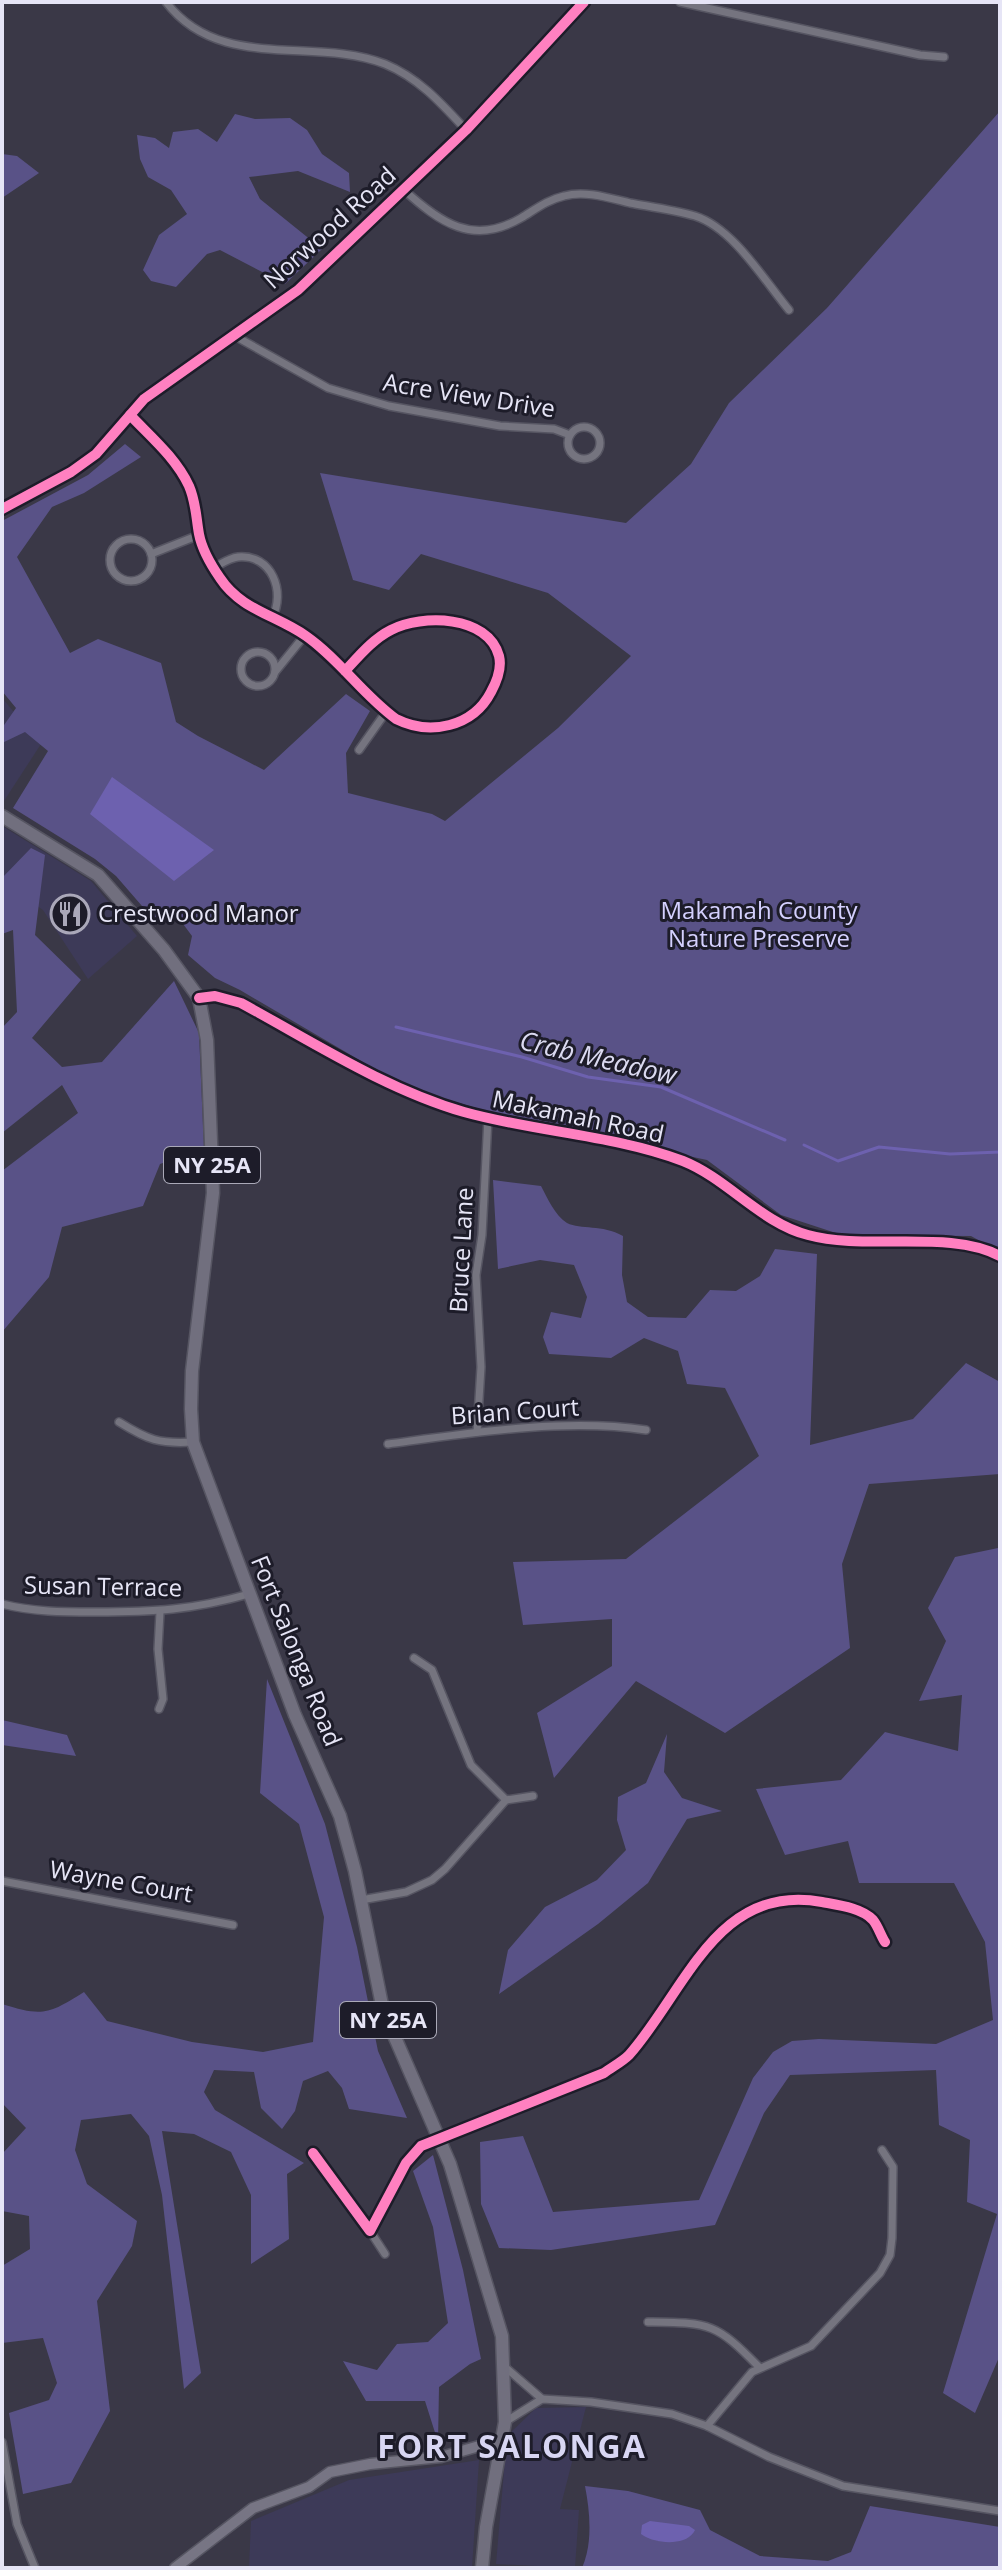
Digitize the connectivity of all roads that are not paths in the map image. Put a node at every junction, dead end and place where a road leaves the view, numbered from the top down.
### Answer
1 (166, 2) edge
2 (584, 2) edge
3 (680, 2) edge
4 (944, 57) dead end
5 (466, 130) junction
6 (403, 189) junction
7 (789, 310) dead end
8 (233, 335) junction
9 (130, 415) junction
10 (570, 435) junction
11 (2, 509) edge
12 (199, 535) junction
13 (151, 554) junction
14 (213, 568) junction
15 (272, 618) junction
16 (305, 635) junction
17 (345, 671) junction
18 (275, 672) junction
19 (386, 712) junction
20 (359, 750) dead end
21 (2, 816) edge
22 (199, 998) junction
23 (488, 1118) junction
24 (1000, 1256) edge
25 (119, 1422) dead end
26 (646, 1430) dead end
27 (477, 1432) junction
28 (193, 1442) junction
29 (388, 1444) dead end
30 (249, 1594) junction
31 (2, 1604) edge
32 (160, 1612) junction
33 (414, 1658) dead end
34 (159, 1709) dead end
35 (533, 1796) dead end
36 (506, 1800) junction
37 (2, 1881) edge
38 (361, 1900) junction
39 (233, 1925) dead end
40 (885, 1942) dead end
41 (439, 2137) junction
42 (882, 2150) dead end
43 (313, 2153) dead end
44 (370, 2231) junction
45 (385, 2254) dead end
46 (648, 2322) dead end
47 (505, 2367) junction
48 (759, 2367) junction
49 (542, 2399) junction
50 (505, 2422) junction
51 (707, 2426) junction
52 (500, 2440) junction
53 (2, 2442) edge
54 (1000, 2511) edge
55 (35, 2568) edge
56 (175, 2568) edge
57 (482, 2568) edge

1 - 5 street
2 - 5 street, Norwood Road
3 - 4 street
5 - 6 street, Norwood Road
6 - 7 street
6 - 8 street, Norwood Road
8 - 9 street, Norwood Road
8 - 10 street, Acre View Drive
9 - 11 street, Norwood Road
9 - 12 street
10 - 10 street, Acre View Drive
12 - 13 street
12 - 14 street
13 - 13 street
14 - 15 street
14 - 15 street
15 - 16 street
16 - 17 street
16 - 18 street
17 - 19 street
17 - 19 street
18 - 18 street
19 - 20 street
21 - 22 main road, Fort Salonga Road / NY 25A
22 - 23 street, Makamah Road
22 - 28 main road, Fort Salonga Road / NY 25A
23 - 24 street, Makamah Road
23 - 27 street, Bruce Lane
25 - 28 street
26 - 27 street, Brian Court
27 - 29 street, Brian Court
28 - 30 main road, Fort Salonga Road / NY 25A
30 - 32 street, Susan Terrace
30 - 38 main road, Fort Salonga Road / NY 25A
31 - 32 street, Susan Terrace
32 - 34 street
33 - 36 street
35 - 36 street
36 - 38 street
37 - 39 street, Wayne Court
38 - 41 main road, Fort Salonga Road / NY 25A
40 - 41 street
41 - 44 street
41 - 47 main road, Fort Salonga Road / NY 25A
42 - 48 street
43 - 44 street
44 - 45 street
46 - 48 street
47 - 49 street
47 - 50 main road, Fort Salonga Road / NY 25A
48 - 51 street
49 - 50 street
49 - 51 street
50 - 52 main road, Fort Salonga Road / NY 25A
51 - 54 street
52 - 56 street
52 - 57 main road, Fort Salonga Road / NY 25A
53 - 55 street

